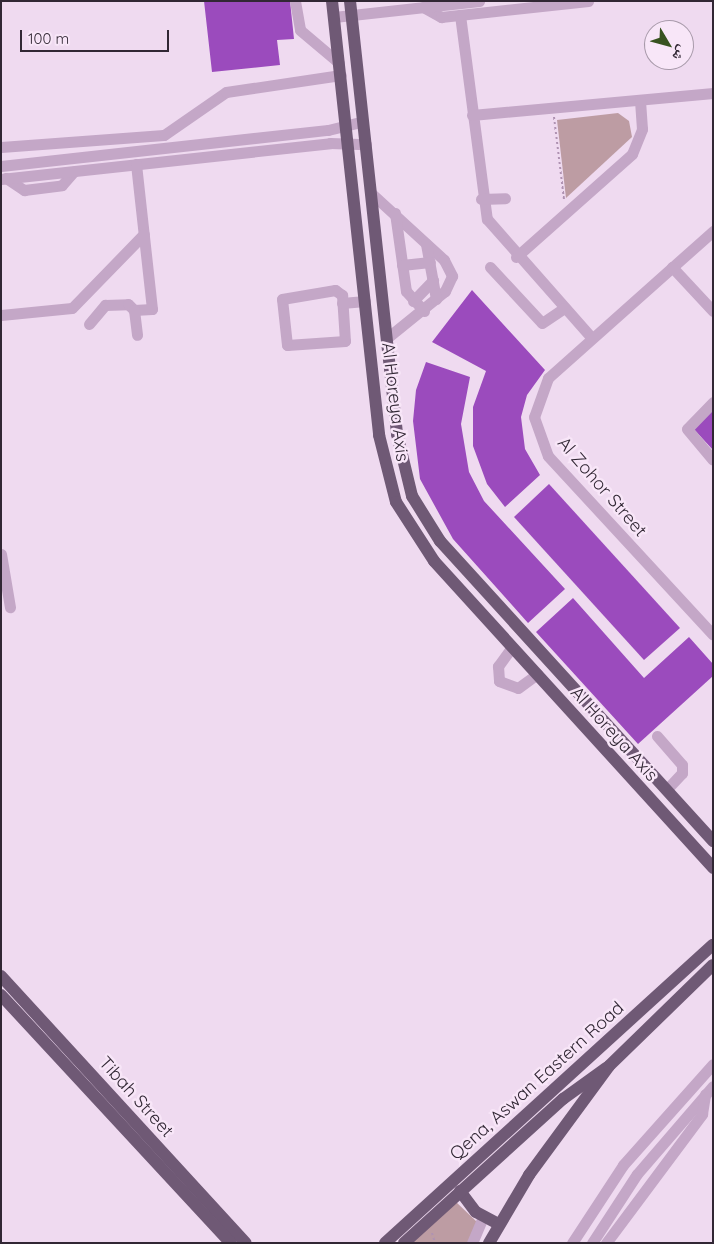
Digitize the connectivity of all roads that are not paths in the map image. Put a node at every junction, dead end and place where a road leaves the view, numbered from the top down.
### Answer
1 (295, 1) edge
2 (332, 1) edge
3 (350, 1) edge
4 (479, 1) edge
5 (588, 1) edge
6 (423, 7) junction
7 (352, 15) junction
8 (460, 15) junction
9 (334, 17) junction
10 (340, 69) junction
11 (713, 93) edge
12 (640, 100) junction
13 (472, 115) junction
14 (363, 121) junction
15 (346, 126) junction
16 (348, 142) junction
17 (366, 144) junction
18 (1, 147) edge
19 (136, 164) junction
20 (1, 166) edge
21 (4, 179) edge
22 (371, 193) junction
23 (505, 198) dead end
24 (481, 199) junction
25 (395, 213) junction
26 (713, 230) edge
27 (144, 234) junction
28 (426, 244) junction
29 (516, 257) junction
30 (430, 262) junction
31 (402, 265) junction
32 (672, 266) junction
33 (490, 267) dead end
34 (433, 280) junction
35 (436, 299) junction
36 (365, 301) junction
37 (413, 301) junction
38 (342, 302) junction
39 (564, 308) junction
40 (134, 310) junction
41 (424, 311) junction
42 (713, 311) edge
43 (1, 315) edge
44 (89, 324) dead end
45 (137, 335) dead end
46 (591, 337) junction
47 (388, 338) junction
48 (713, 402) edge
49 (713, 460) edge
50 (1, 554) edge
51 (10, 607) dead end
52 (713, 635) edge
53 (512, 647) junction
54 (537, 674) junction
55 (657, 736) dead end
56 (666, 790) junction
57 (713, 841) edge
58 (713, 868) edge
59 (713, 945) edge
60 (713, 965) edge
61 (1, 976) edge
62 (1, 995) edge
63 (713, 1064) edge
64 (609, 1066) junction
65 (709, 1090) edge
66 (460, 1191) junction
67 (483, 1217) junction
68 (499, 1224) junction
69 (231, 1243) edge
70 (246, 1243) edge
71 (385, 1243) edge
72 (404, 1243) edge
73 (472, 1243) edge
74 (489, 1243) edge
75 (572, 1243) edge
76 (592, 1243) edge
77 (606, 1243) edge

1 - 10 street
2 - 9 main road, Al Horeya Axis
3 - 7 main road, Al Horeya Axis
4 - 6 street
5 - 8 street
6 - 7 street
6 - 8 street
7 - 9 street
7 - 14 main road, Al Horeya Axis
8 - 13 street
9 - 10 main road, Al Horeya Axis
10 - 15 main road, Al Horeya Axis
10 - 18 street
11 - 12 street
12 - 13 street
12 - 29 street
13 - 24 street
14 - 15 street
14 - 17 main road, Al Horeya Axis
15 - 16 main road, Al Horeya Axis
15 - 20 street
16 - 17 street
16 - 19 street
16 - 36 main road, Al Horeya Axis
17 - 22 main road, Al Horeya Axis
19 - 21 street
19 - 27 street
22 - 25 street
22 - 47 main road, Al Horeya Axis
23 - 24 street
24 - 29 street
25 - 28 street
25 - 31 street
26 - 32 street, Al Zohor Street
27 - 40 street
27 - 43 street
28 - 30 street
28 - 35 street
29 - 39 street
30 - 31 street
30 - 34 street
31 - 37 street
32 - 42 street
32 - 46 street, Al Zohor Street
33 - 39 street
34 - 35 street
34 - 37 street
35 - 41 street
36 - 38 street
36 - 53 main road, Al Horeya Axis
37 - 41 street
38 - 38 street
39 - 46 street
40 - 44 street
40 - 45 street
41 - 47 street
46 - 52 street, Al Zohor Street
47 - 56 main road, Al Horeya Axis
48 - 49 street
50 - 51 street
53 - 54 main road, Al Horeya Axis
53 - 54 street
54 - 58 main road, Al Horeya Axis
55 - 56 street
56 - 57 main road, Al Horeya Axis
59 - 71 main road, Qena, Aswan Eastern Road
60 - 64 main road, Qena, Aswan Eastern Road
61 - 70 main road, Tibah Street
62 - 69 main road, Tibah Street
63 - 75 street
64 - 66 main road
64 - 68 main road, Qena, Aswan Eastern Road
65 - 76 street
65 - 77 street
66 - 67 main road
66 - 72 main road
67 - 68 main road
67 - 73 street
68 - 74 main road, Qena, Aswan Eastern Road

